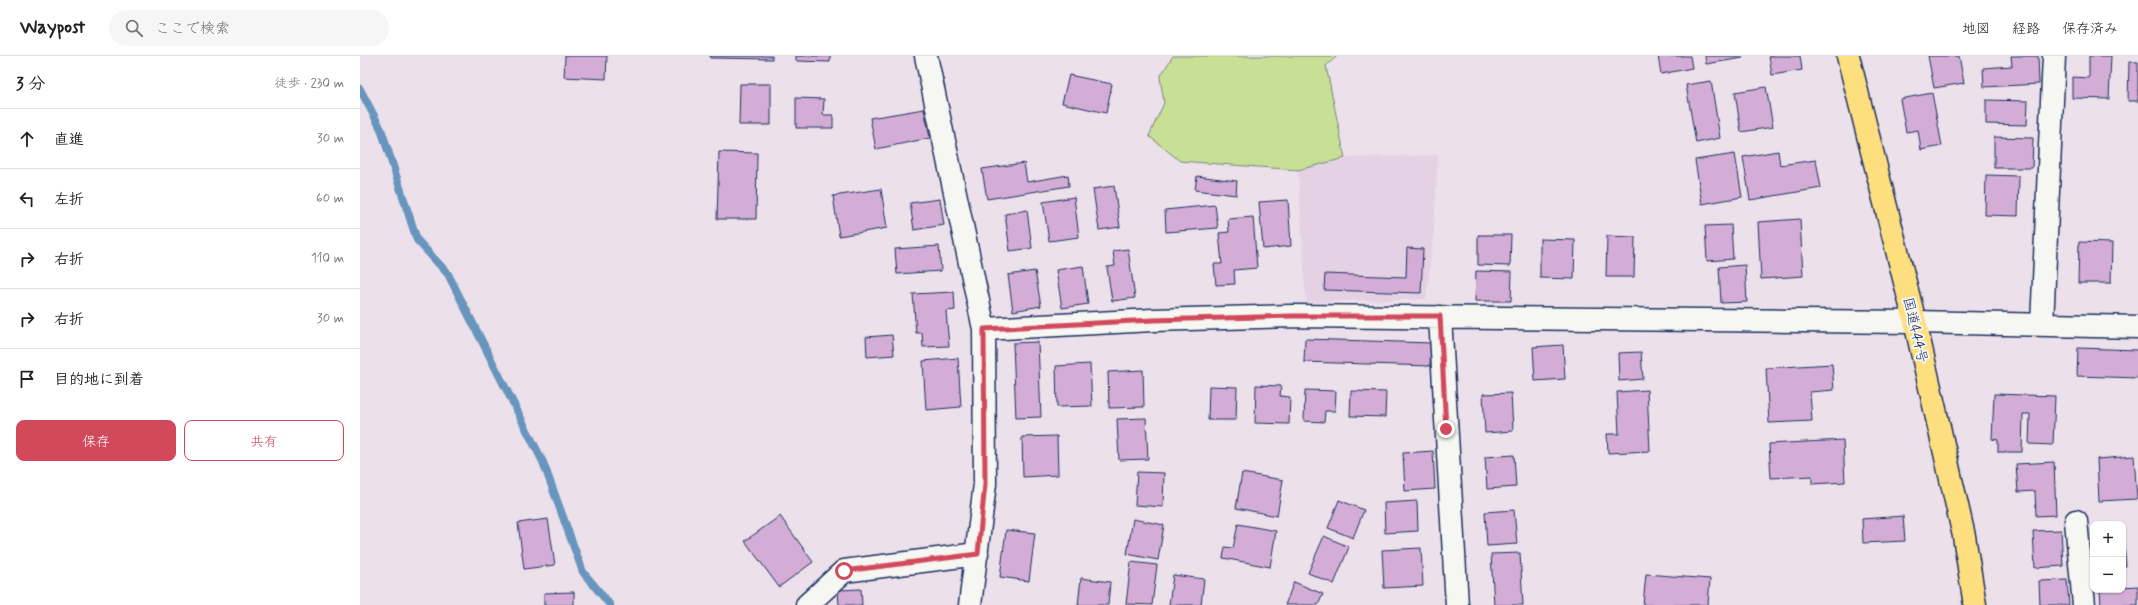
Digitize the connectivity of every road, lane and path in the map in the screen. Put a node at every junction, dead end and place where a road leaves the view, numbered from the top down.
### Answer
1 (926, 56) edge
2 (1848, 56) edge
3 (2054, 56) edge
4 (1440, 316) junction
5 (1915, 322) junction
6 (2042, 325) junction
7 (2138, 327) edge
8 (984, 329) junction
9 (2076, 521) dead end
10 (978, 554) junction
11 (807, 605) edge
12 (970, 605) edge
13 (1457, 605) edge
14 (1975, 605) edge
15 (2084, 605) edge

1 - 8 street
2 - 5 highway, 国道444号
3 - 6 street
4 - 5 street
4 - 8 street
4 - 13 street
5 - 6 street
5 - 14 highway, 国道444号
6 - 7 street
8 - 10 street
9 - 15 street
10 - 11 street
10 - 12 street

